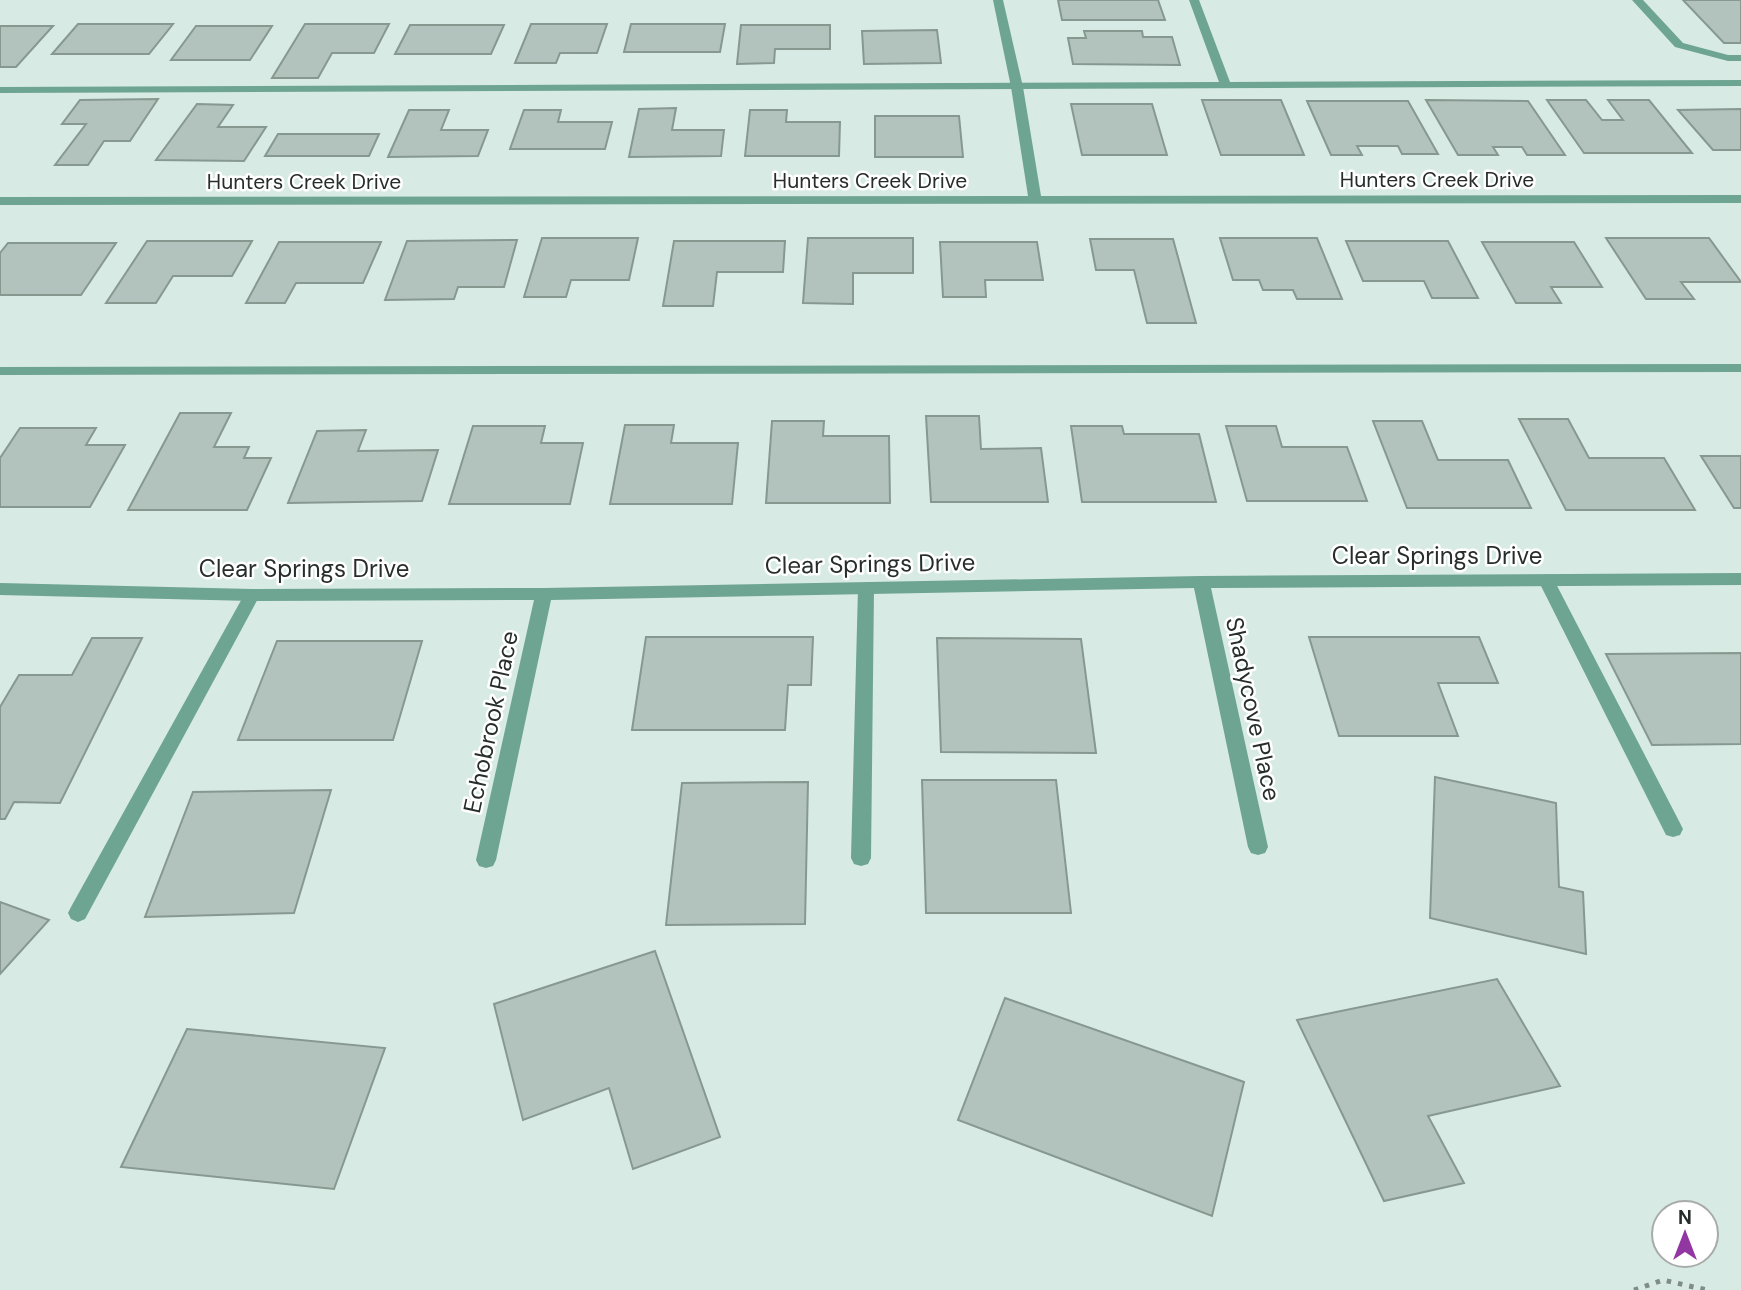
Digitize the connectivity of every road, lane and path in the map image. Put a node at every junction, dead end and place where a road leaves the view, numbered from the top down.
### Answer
1 (998, 0) edge
2 (1194, 0) edge
3 (1637, 0) edge
4 (1741, 58) edge
5 (1741, 83) edge
6 (1226, 86) junction
7 (1017, 87) junction
8 (0, 90) edge
9 (1741, 199) edge
10 (1035, 200) junction
11 (0, 201) edge
12 (1741, 368) edge
13 (0, 371) edge
14 (1741, 579) edge
15 (1546, 580) junction
16 (1201, 582) junction
17 (866, 588) junction
18 (0, 589) edge
19 (544, 594) junction
20 (252, 595) junction
21 (1673, 829) dead end
22 (1258, 847) dead end
23 (861, 858) dead end
24 (486, 860) dead end
25 (78, 913) dead end
26 (1634, 1290) edge
27 (1707, 1290) edge

1 - 7 street
2 - 6 street
3 - 4 street
5 - 6 street
6 - 7 street
7 - 8 street
7 - 10 street
9 - 10 street, Hunters Creek Drive
10 - 11 street, Hunters Creek Drive
12 - 13 street
14 - 15 street, Clear Springs Drive
15 - 16 street, Clear Springs Drive
15 - 21 street
16 - 17 street, Clear Springs Drive
16 - 22 street, Shadycove Place
17 - 19 street, Clear Springs Drive
17 - 23 street
18 - 20 street, Clear Springs Drive
19 - 20 street, Clear Springs Drive
19 - 24 street, Echobrook Place
20 - 25 street
26 - 27 path

